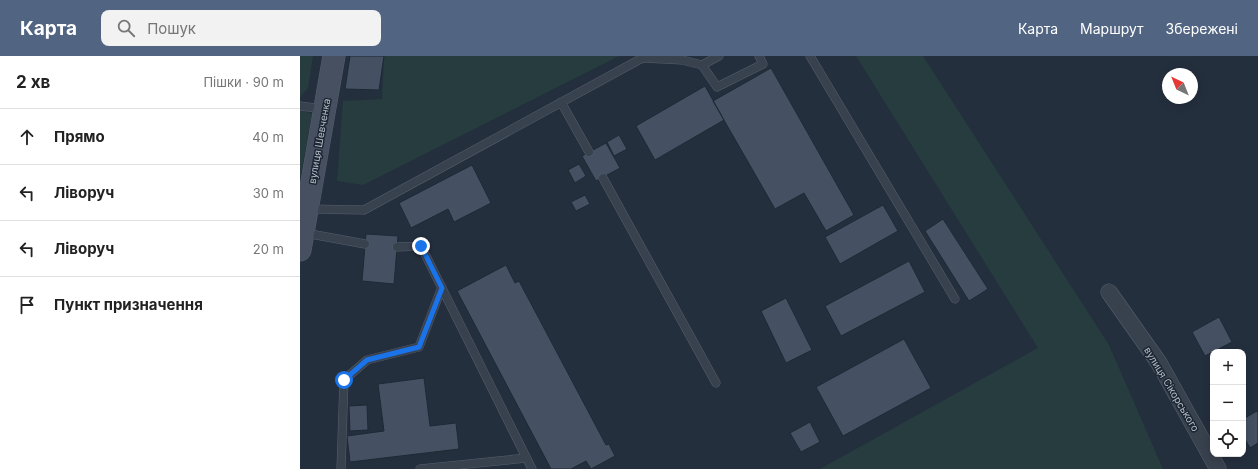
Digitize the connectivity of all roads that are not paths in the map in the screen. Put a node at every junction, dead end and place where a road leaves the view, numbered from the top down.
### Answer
1 (334, 56) edge
2 (719, 56) edge
3 (759, 56) edge
4 (810, 56) edge
5 (644, 57) edge
6 (702, 65) junction
7 (561, 102) junction
8 (300, 106) edge
9 (325, 110) junction
10 (589, 152) dead end
11 (603, 178) dead end
12 (308, 209) junction
13 (302, 241) edge
14 (365, 244) dead end
15 (397, 247) dead end
16 (442, 288) junction
17 (1109, 292) dead end
18 (955, 299) dead end
19 (716, 382) dead end
20 (526, 458) junction
21 (341, 469) edge
22 (420, 469) edge
23 (532, 469) edge
24 (1218, 469) edge

1 - 9 street, вулиця Шевченка
2 - 6 lane
3 - 6 lane
4 - 18 lane
5 - 6 lane
5 - 7 lane
7 - 10 lane
7 - 12 lane
8 - 9 lane
9 - 12 street, вулиця Шевченка
11 - 19 lane
12 - 13 street, вулиця Шевченка
13 - 14 lane
15 - 16 lane
16 - 20 lane
16 - 21 lane
17 - 24 street, вулиця Сікорського
20 - 22 lane
20 - 23 lane

